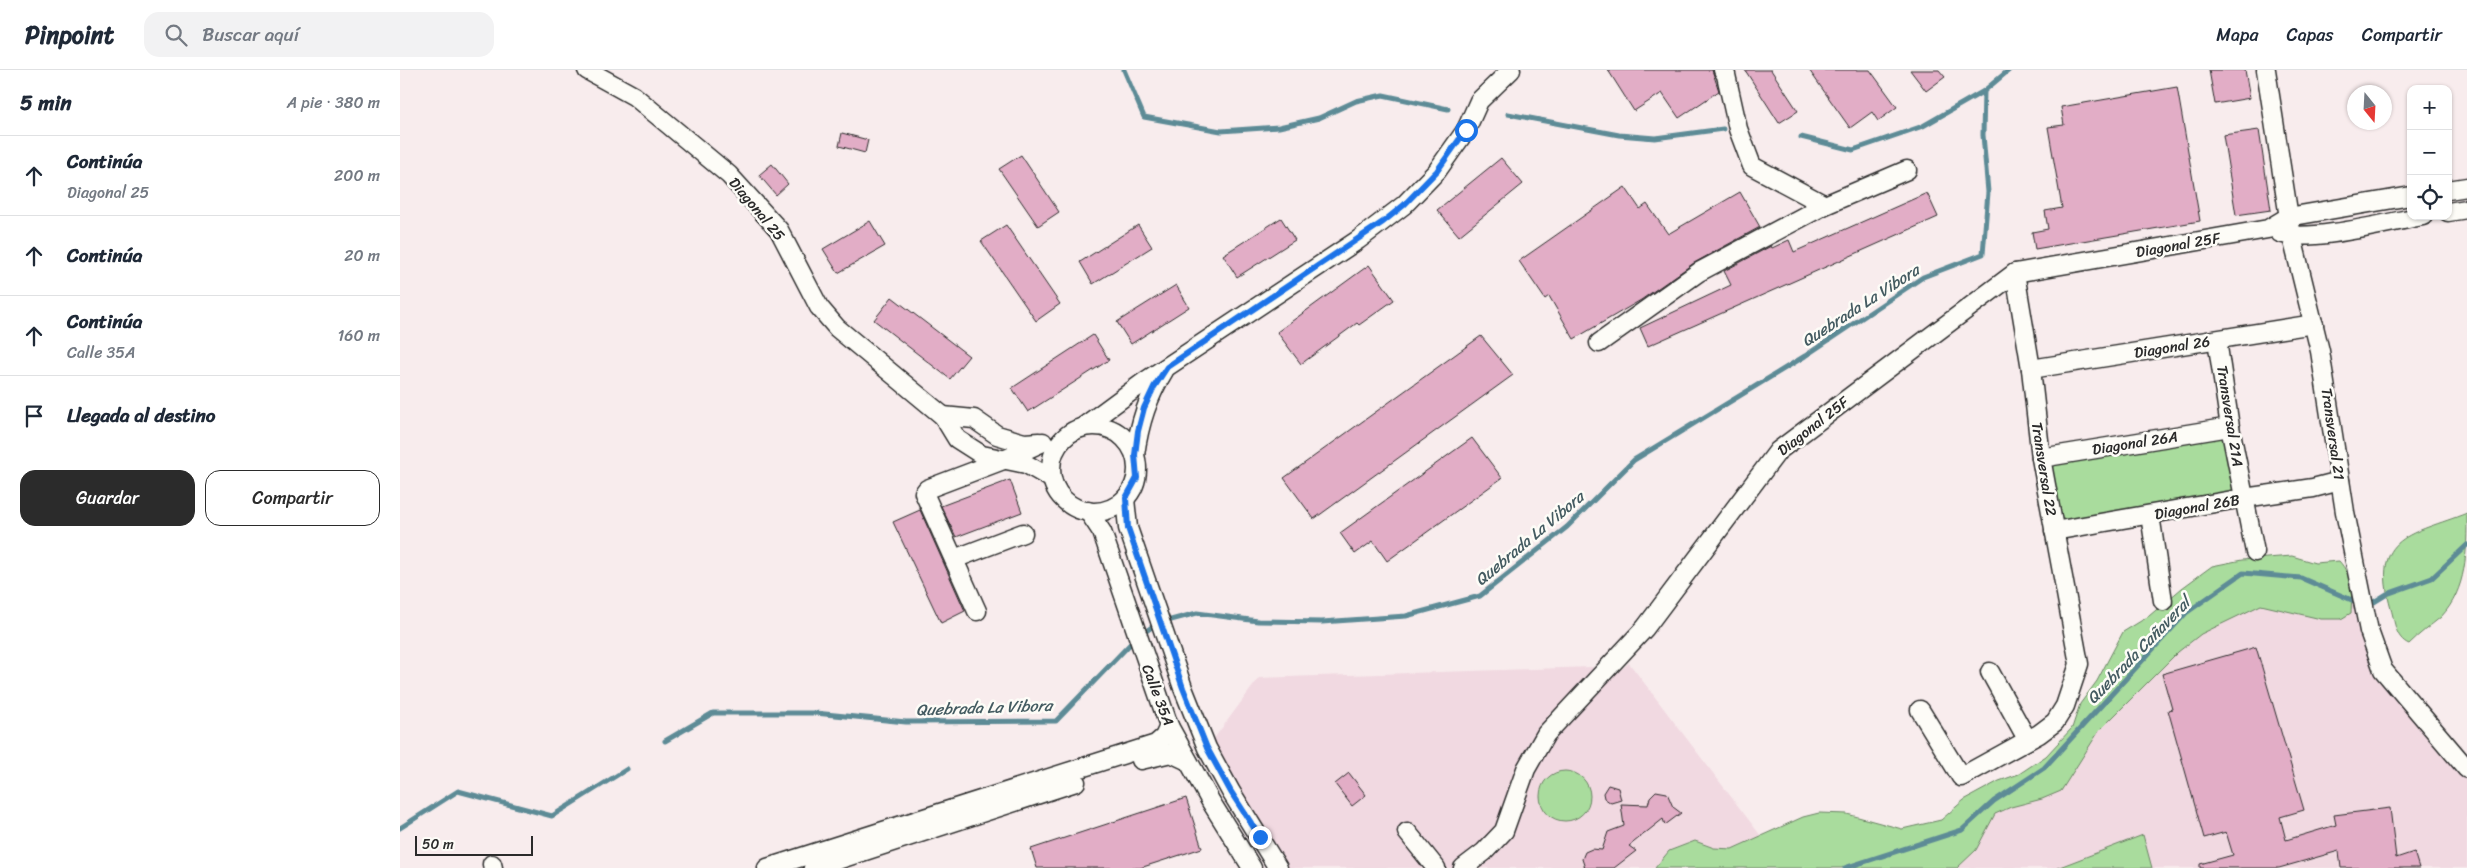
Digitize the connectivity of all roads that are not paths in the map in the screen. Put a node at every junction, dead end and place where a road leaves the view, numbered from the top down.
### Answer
1 (587, 70) edge
2 (1511, 70) edge
3 (1723, 70) edge
4 (2266, 70) edge
5 (1907, 170) dead end
6 (2467, 187) edge
7 (2452, 189) edge
8 (2407, 197) edge
9 (1825, 205) junction
10 (2467, 209) edge
11 (2452, 211) edge
12 (2288, 217) junction
13 (2407, 219) edge
14 (2268, 230) junction
15 (2292, 237) junction
16 (2015, 273) junction
17 (2314, 324) junction
18 (2218, 340) junction
19 (1599, 343) dead end
20 (1167, 367) junction
21 (2031, 370) junction
22 (943, 416) junction
23 (2230, 427) junction
24 (1077, 430) junction
25 (1043, 442) junction
26 (1135, 455) junction
27 (2041, 458) junction
28 (1006, 459) junction
29 (1052, 479) junction
30 (2340, 481) junction
31 (1126, 498) junction
32 (2244, 498) junction
33 (1088, 511) junction
34 (2150, 515) junction
35 (2054, 531) junction
36 (1023, 533) dead end
37 (2255, 552) dead end
38 (954, 559) junction
39 (2163, 601) dead end
40 (977, 611) dead end
41 (1990, 672) dead end
42 (1920, 710) dead end
43 (1170, 726) junction
44 (2027, 739) junction
45 (1188, 761) junction
46 (2467, 769) edge
47 (1407, 832) dead end
48 (770, 868) edge
49 (813, 868) edge
50 (1252, 868) edge
51 (1278, 868) edge
52 (1436, 868) edge
53 (1463, 868) edge

1 - 22 street, Diagonal 25
2 - 20 street
3 - 9 street
4 - 12 street, Transversal 21
5 - 9 street
6 - 7 street
8 - 12 street, Diagonal 25F
9 - 19 street
10 - 11 street
12 - 14 street, Diagonal 25F
12 - 15 street, Transversal 21
13 - 15 street, Diagonal 25F
14 - 15 street, Diagonal 25F
14 - 16 street, Diagonal 25F
15 - 17 street, Transversal 21
16 - 21 street, Transversal 22
16 - 53 street, Diagonal 25F
17 - 18 street, Diagonal 26
17 - 30 street, Transversal 21
18 - 21 street, Diagonal 26
18 - 23 street, Transversal 21A
20 - 24 street
20 - 26 street
21 - 27 street, Transversal 22
22 - 25 street
22 - 28 street, Diagonal 25
23 - 27 street, Diagonal 26A
23 - 32 street, Transversal 21A
24 - 25 street
24 - 26 street
24 - 29 street
25 - 28 street
26 - 31 street
27 - 35 street, Transversal 22
28 - 29 street, Diagonal 25
28 - 38 street
29 - 33 street
30 - 32 street, Diagonal 26B
30 - 46 street, Transversal 21
31 - 33 street
31 - 51 street, Calle 35A
32 - 34 street, Diagonal 26B
32 - 37 street, Transversal 21A
33 - 43 street, Calle 35A
34 - 35 street, Diagonal 26B
34 - 39 street
35 - 44 street, Transversal 22
36 - 38 street
38 - 40 street
41 - 44 street
42 - 44 street
43 - 45 street, Calle 35A
43 - 48 street
45 - 49 street
45 - 50 street, Calle 35A
47 - 52 street

